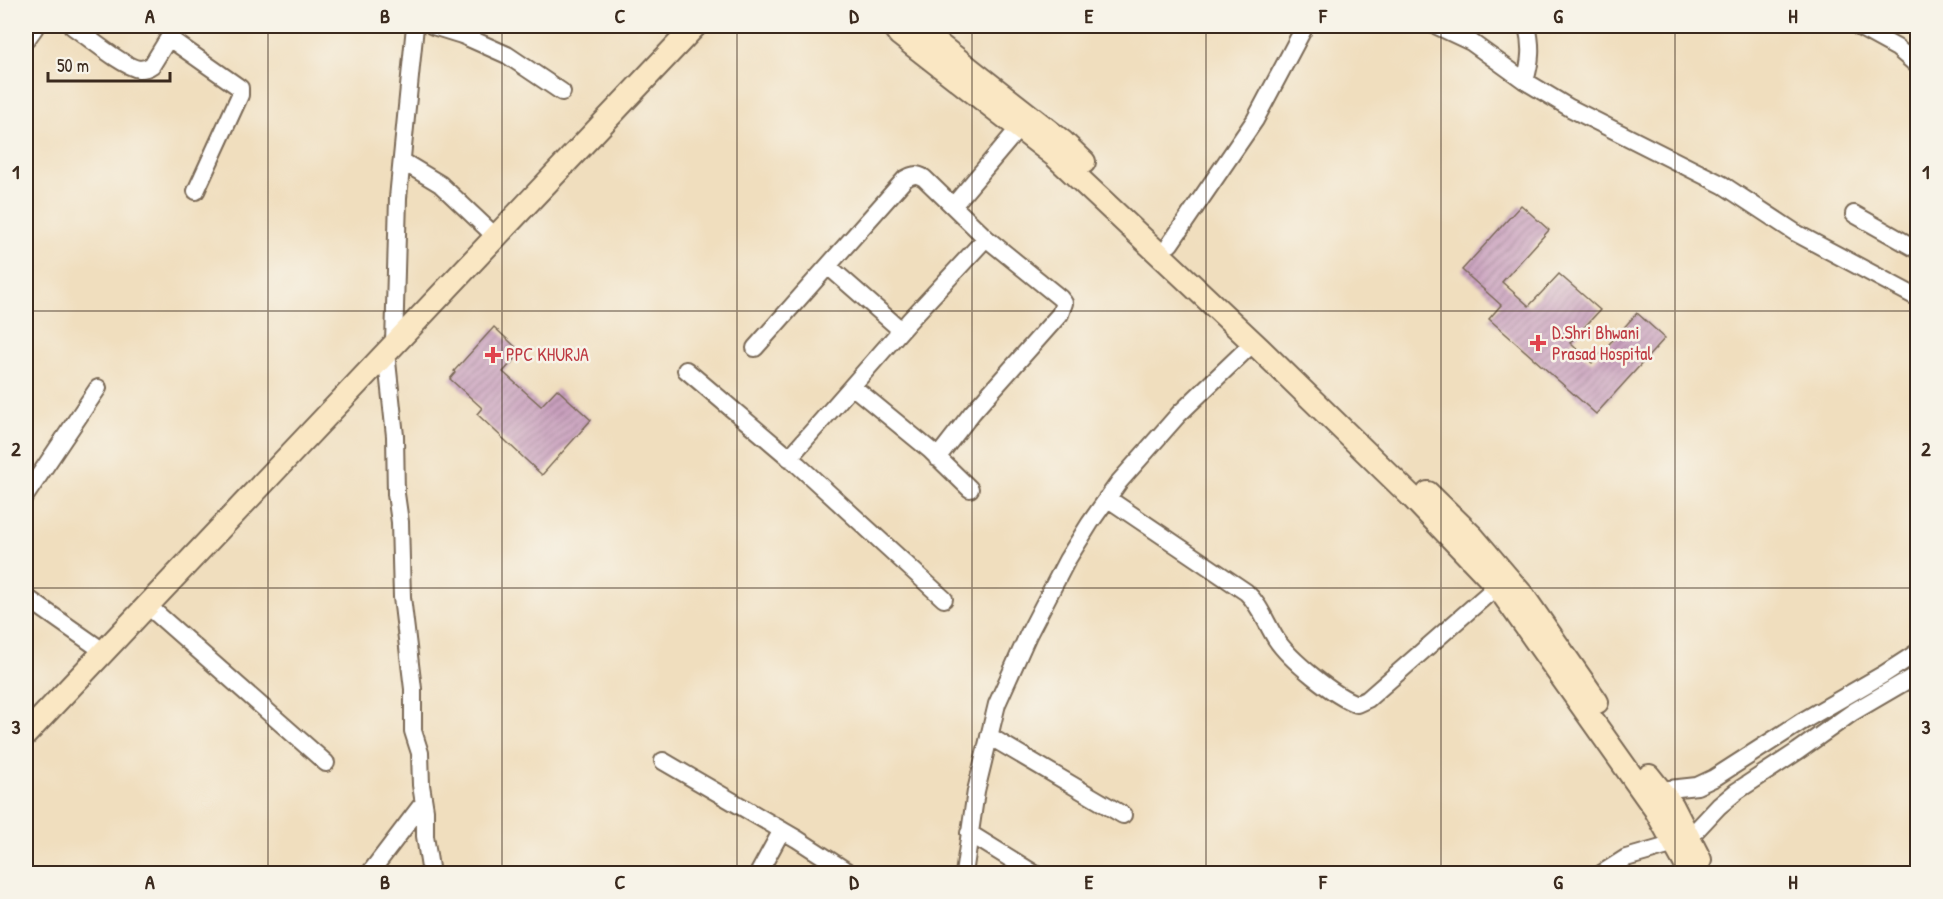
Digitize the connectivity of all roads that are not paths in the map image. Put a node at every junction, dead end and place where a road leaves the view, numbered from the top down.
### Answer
1 (36, 26) edge
2 (72, 26) edge
3 (415, 26) edge
4 (433, 26) edge
5 (695, 26) edge
6 (893, 26) edge
7 (915, 26) edge
8 (1305, 26) edge
9 (1437, 26) edge
10 (1527, 26) edge
11 (1857, 26) edge
12 (173, 32) edge
13 (26, 40) edge
14 (1917, 66) edge
15 (1526, 81) junction
16 (562, 92) dead end
17 (1019, 128) junction
18 (402, 160) junction
19 (196, 191) dead end
20 (953, 206) junction
21 (1854, 214) dead end
22 (495, 236) junction
23 (987, 237) junction
24 (1170, 244) junction
25 (1917, 250) edge
26 (828, 266) junction
27 (1917, 298) edge
28 (901, 330) junction
29 (1253, 343) junction
30 (390, 348) junction
31 (755, 348) dead end
32 (686, 370) dead end
33 (852, 386) junction
34 (98, 388) dead end
35 (789, 458) junction
36 (938, 458) junction
37 (970, 489) dead end
38 (26, 495) edge
39 (1107, 498) junction
40 (1497, 586) junction
41 (26, 597) edge
42 (944, 599) dead end
43 (147, 605) junction
44 (103, 651) junction
45 (1917, 652) edge
46 (1917, 674) edge
47 (26, 734) edge
48 (989, 736) junction
49 (663, 761) dead end
50 (326, 763) dead end
51 (423, 803) junction
52 (1123, 815) dead end
53 (1672, 820) junction
54 (782, 830) junction
55 (969, 833) junction
56 (369, 873) edge
57 (431, 873) edge
58 (758, 873) edge
59 (851, 873) edge
60 (963, 873) edge
61 (1035, 873) edge
62 (1601, 873) edge
63 (1691, 873) edge
64 (1707, 873) edge

1 - 13 street
2 - 12 street
3 - 18 street
4 - 16 street
5 - 22 street
6 - 17 street
7 - 24 street
8 - 24 street
9 - 15 street
10 - 15 street
11 - 14 street
12 - 19 street
15 - 27 street
17 - 20 street
17 - 29 street
18 - 22 street
18 - 30 street
20 - 23 street
20 - 26 street
21 - 25 street
22 - 30 street
23 - 28 street
23 - 36 street
24 - 53 street
26 - 28 street
26 - 31 street
28 - 33 street
29 - 39 street
29 - 40 street
30 - 43 street
30 - 51 street
32 - 35 street
33 - 35 street
33 - 36 street
34 - 38 street
35 - 42 street
36 - 37 street
39 - 40 street
39 - 48 street
40 - 53 street
41 - 44 street
43 - 44 street
43 - 50 street
44 - 47 street
45 - 53 street
46 - 53 street
48 - 52 street
48 - 55 street
49 - 54 street
51 - 56 street
51 - 57 street
53 - 62 street
53 - 63 street
53 - 64 street
54 - 58 street
54 - 59 street
55 - 60 street
55 - 61 street

